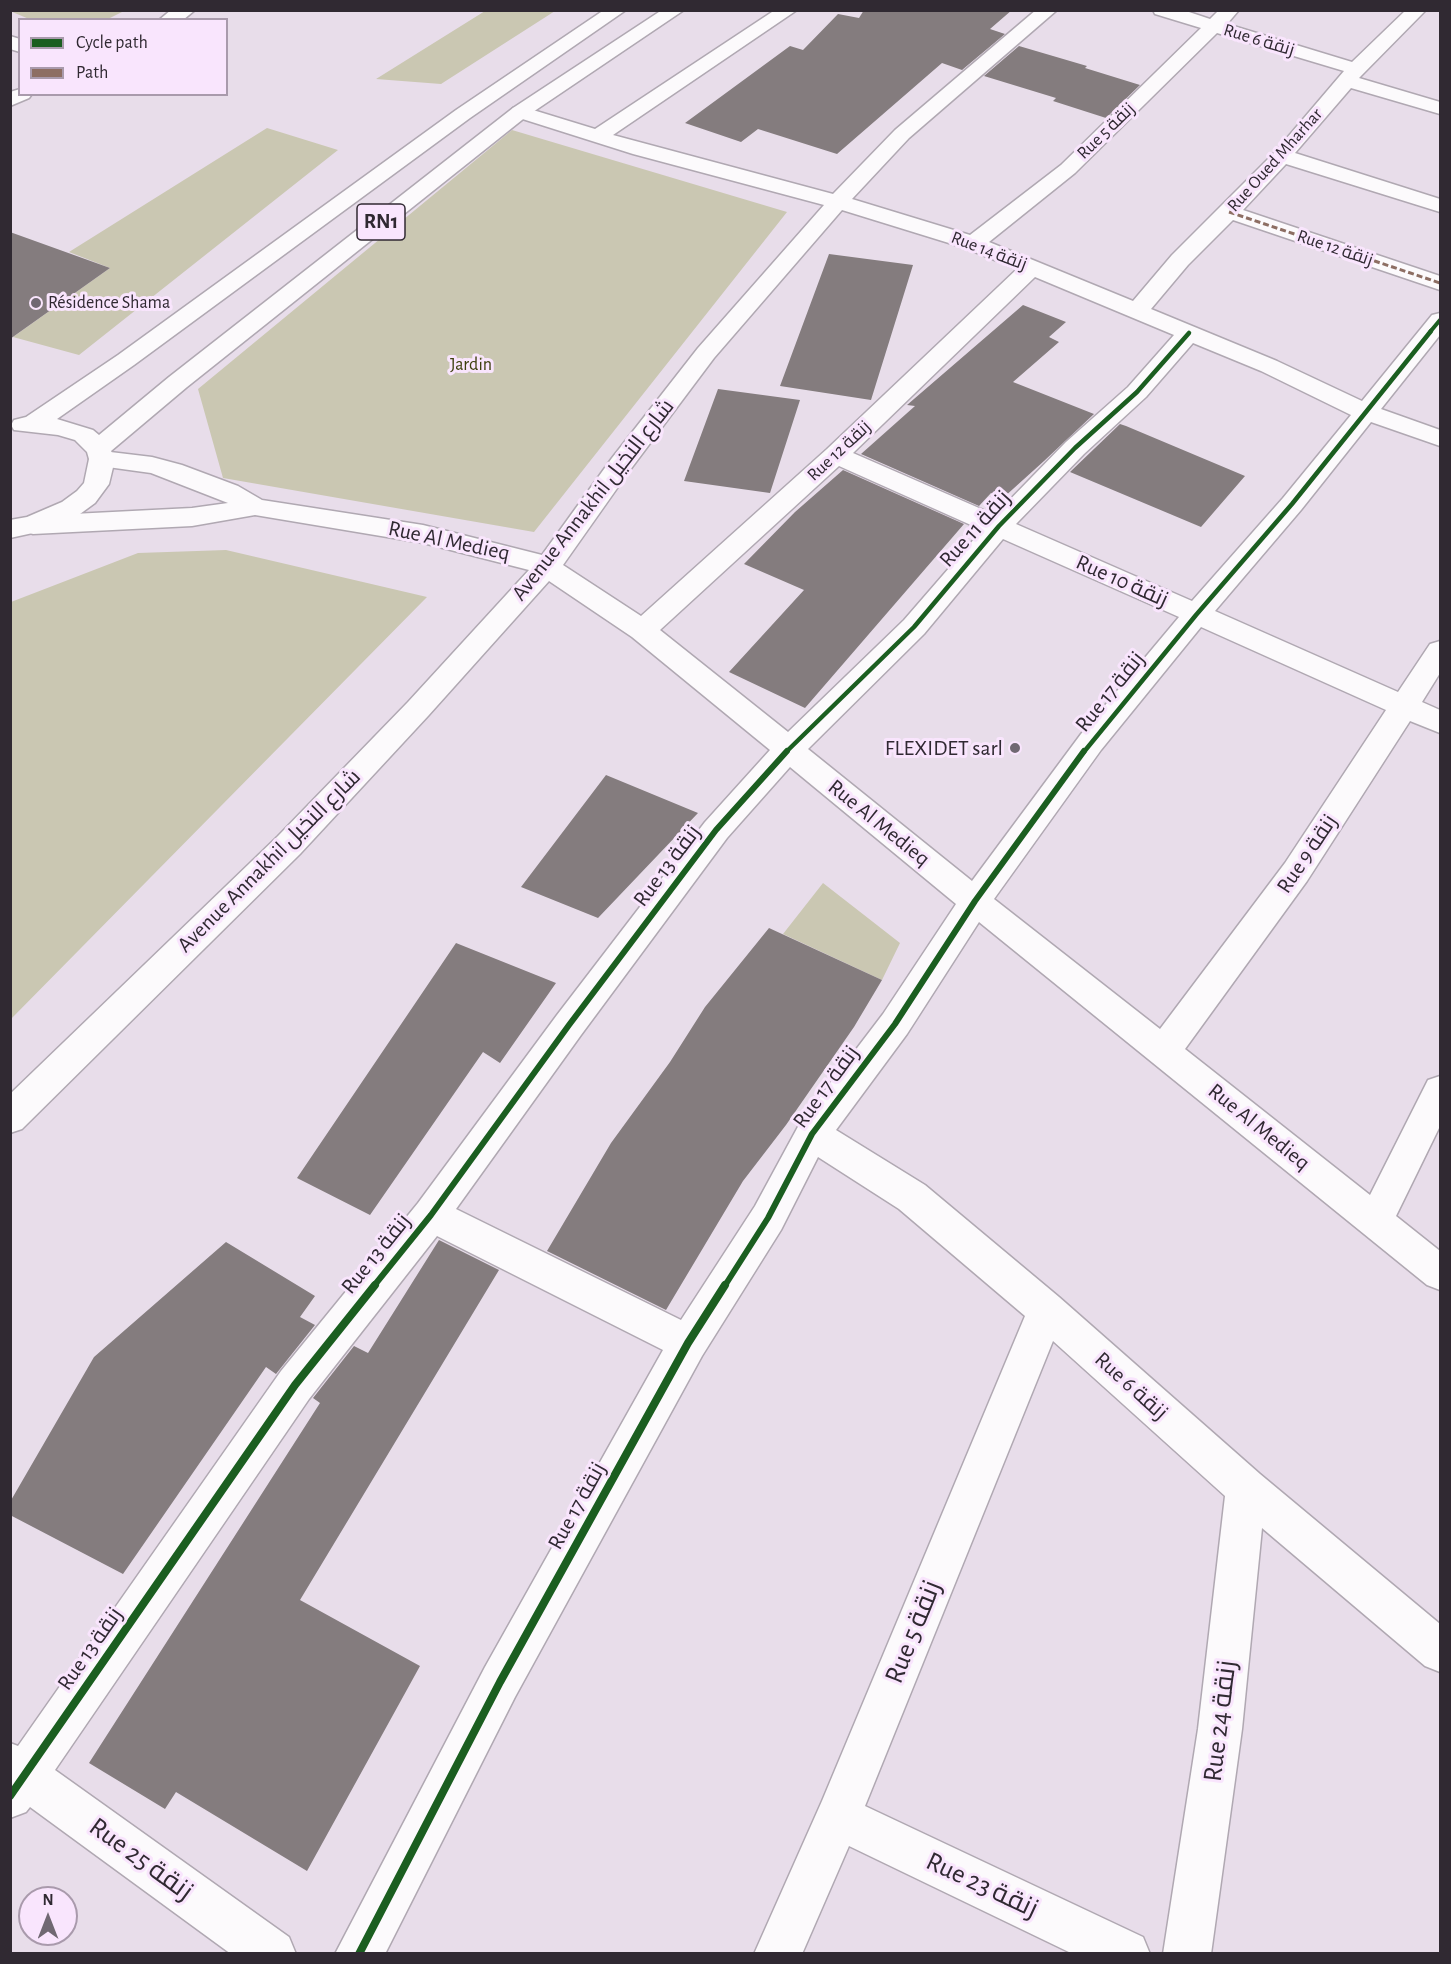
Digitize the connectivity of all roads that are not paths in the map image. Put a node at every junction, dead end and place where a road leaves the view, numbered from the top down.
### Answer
1 (186, 10) edge
2 (617, 10) edge
3 (675, 10) edge
4 (788, 10) edge
5 (1048, 10) edge
6 (1162, 10) edge
7 (1230, 10) edge
8 (1417, 10) edge
9 (172, 18) edge
10 (1215, 27) junction
11 (1351, 74) junction
12 (1440, 108) edge
13 (520, 112) junction
14 (598, 136) junction
15 (1281, 156) junction
16 (838, 202) junction
17 (1440, 206) edge
18 (1229, 212) junction
19 (974, 243) junction
20 (1032, 268) junction
21 (1440, 283) edge
22 (1136, 312) junction
23 (1440, 320) edge
24 (1189, 333) junction
25 (1365, 412) junction
26 (22, 426) edge
27 (1440, 438) edge
28 (100, 454) junction
29 (836, 455) junction
30 (255, 507) junction
31 (999, 526) junction
32 (22, 527) edge
33 (547, 567) junction
34 (1196, 615) junction
35 (642, 630) junction
36 (1440, 651) edge
37 (1404, 706) junction
38 (1440, 722) edge
39 (789, 749) junction
40 (975, 901) junction
41 (1164, 1051) junction
42 (1440, 1091) edge
43 (10, 1118) edge
44 (812, 1134) junction
45 (430, 1215) junction
46 (1375, 1221) junction
47 (1440, 1273) edge
48 (1046, 1310) junction
49 (688, 1343) junction
50 (1246, 1488) junction
51 (1440, 1651) edge
52 (15, 1778) edge
53 (838, 1817) junction
54 (272, 1953) edge
55 (359, 1953) edge
56 (777, 1953) edge
57 (1126, 1953) edge
58 (1187, 1953) edge

1 - 9 main road
2 - 26 main road, RN1
3 - 13 main road, RN1
4 - 14 main road
5 - 16 main road, Avenue Annakhil شارع النخيل
6 - 10 main road, Rue 6 زنقة
7 - 10 main road, Rue 5 زنقة
8 - 11 main road, Rue Oued Mharhar
10 - 11 main road, Rue 6 زنقة
10 - 19 main road, Rue 5 زنقة
11 - 12 main road
11 - 15 main road, Rue Oued Mharhar
13 - 14 main road, Rue 14 زنقة
13 - 28 main road, RN1
14 - 16 main road, Rue 14 زنقة
15 - 17 main road
15 - 18 main road, Rue Oued Mharhar
16 - 19 main road, Rue 14 زنقة
16 - 33 main road, Avenue Annakhil شارع النخيل
18 - 21 main road, Rue 12 زنقة
18 - 22 main road, Rue Oued Mharhar
19 - 20 main road, Rue 14 زنقة
20 - 22 main road, Rue 14 زنقة
20 - 29 main road, Rue 12 زنقة
22 - 24 main road, Rue 14 زنقة
23 - 25 main road, Rue 17 زنقة
24 - 25 main road, Rue 14 زنقة
24 - 31 main road, Rue 11 زنقة
25 - 27 main road, Rue 14 زنقة
25 - 34 main road, Rue 17 زنقة
26 - 28 main road, RN1
28 - 30 main road, Rue Al Medieq
28 - 32 main road
29 - 31 main road, Rue 10 زنقة
29 - 35 main road, Rue 12 زنقة
30 - 32 main road, Rue Al Medieq
30 - 33 main road, Rue Al Medieq
31 - 34 main road, Rue 10 زنقة
31 - 39 main road, Rue 11 زنقة
33 - 35 main road, Rue Al Medieq
33 - 43 main road, Avenue Annakhil شارع النخيل
34 - 37 main road, Rue 10 زنقة
34 - 40 main road, Rue 17 زنقة
35 - 39 main road, Rue Al Medieq
36 - 37 main road, Rue 9 زنقة
37 - 38 main road, Rue 10 زنقة
37 - 41 main road, Rue 9 زنقة
39 - 40 main road, Rue Al Medieq
39 - 45 main road, Rue 13 زنقة
40 - 41 main road, Rue Al Medieq
40 - 44 main road, Rue 17 زنقة
41 - 46 main road, Rue Al Medieq
42 - 46 main road
44 - 48 main road, Rue 6 زنقة
44 - 49 main road, Rue 17 زنقة
45 - 49 main road
45 - 52 main road, Rue 13 زنقة
46 - 47 main road, Rue Al Medieq
48 - 50 main road, Rue 6 زنقة
48 - 53 main road, Rue 5 زنقة
49 - 55 main road, Rue 17 زنقة
50 - 51 main road, Rue 6 زنقة
50 - 58 main road, Rue 24 زنقة
52 - 54 main road, Rue 25 زنقة
53 - 56 main road, Rue 5 زنقة
53 - 57 main road, Rue 23 زنقة

